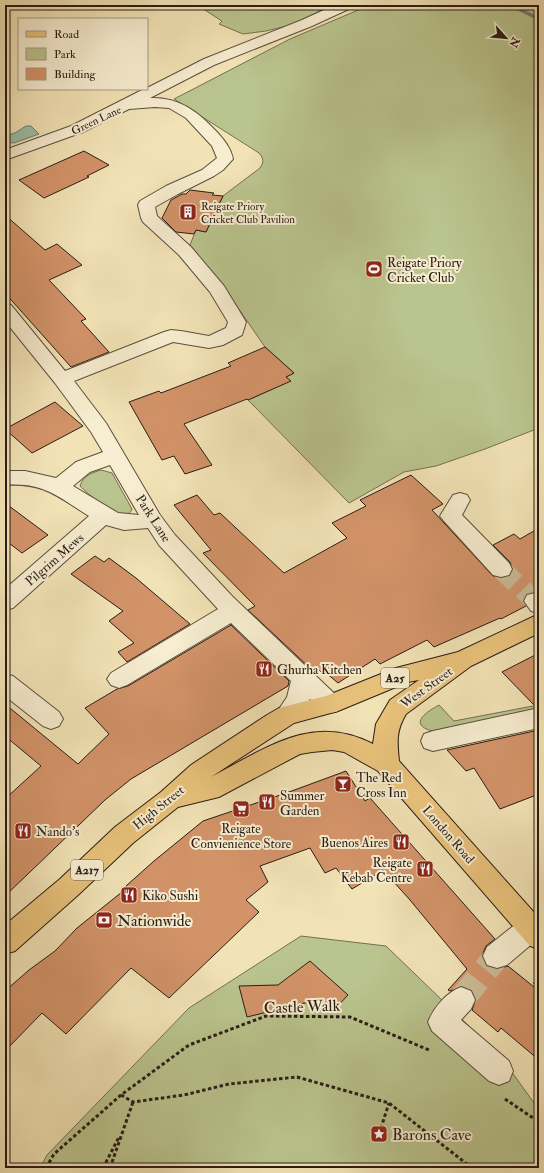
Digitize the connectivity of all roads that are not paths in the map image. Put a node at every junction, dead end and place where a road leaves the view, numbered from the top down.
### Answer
1 (346, 5) edge
2 (296, 13) dead end
3 (270, 37) junction
4 (129, 104) junction
5 (5, 155) edge
6 (5, 309) edge
7 (62, 380) junction
8 (116, 455) junction
9 (5, 478) edge
10 (58, 487) junction
11 (460, 500) dead end
12 (103, 515) junction
13 (153, 520) junction
14 (501, 569) tunnel mouth
15 (5, 602) edge
16 (233, 611) junction
17 (539, 623) edge
18 (463, 660) junction
19 (119, 678) dead end
20 (303, 678) junction
21 (5, 683) edge
22 (330, 704) junction
23 (287, 715) junction
24 (539, 718) edge
25 (51, 719) dead end
26 (433, 741) dead end
27 (387, 764) junction
28 (170, 799) junction
29 (535, 932) edge
30 (5, 942) edge
31 (497, 956) tunnel mouth
32 (461, 1000) tunnel mouth
33 (499, 1083) road end

1 - 3 street, Green Lane
2 - 3 street
3 - 4 street, Green Lane
4 - 5 street, Green Lane
4 - 7 street
6 - 7 street, Park Lane
7 - 8 street, Park Lane
8 - 10 street
8 - 13 street, Park Lane
9 - 10 street
10 - 12 street
11 - 14 street
12 - 13 street
12 - 15 street, Pilgrim Mews
13 - 16 street, Park Lane
16 - 19 street
16 - 20 street, Park Lane
17 - 18 main road, West Street / A25
18 - 22 main road, West Street / A25
18 - 27 main road, West Street / A25
20 - 22 street, Park Lane
20 - 23 street
21 - 25 street
22 - 23 main road, High Street
23 - 28 main road, High Street
24 - 26 street
27 - 28 main road, London Road
27 - 29 main road, London Road
28 - 30 main road, High Street / A217
29 - 31 street
32 - 33 street

